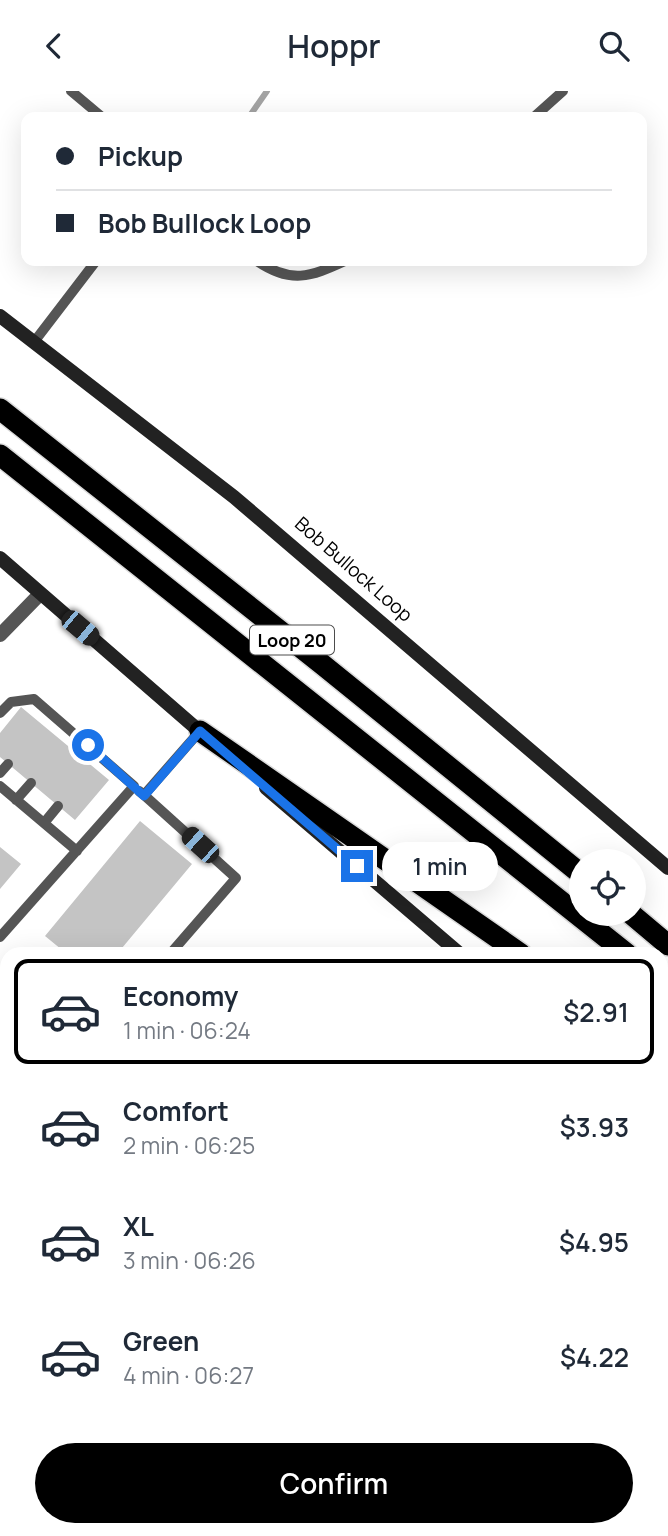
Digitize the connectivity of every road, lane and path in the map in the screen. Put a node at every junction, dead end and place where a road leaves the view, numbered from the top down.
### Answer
1 (71, 91) edge
2 (563, 91) edge
3 (96, 112) edge
4 (540, 112) edge
5 (92, 266) edge
6 (265, 266) edge
7 (334, 266) edge
8 (0, 316) edge
9 (34, 342) junction
10 (0, 409) edge
11 (0, 455) edge
12 (0, 558) edge
13 (40, 594) junction
14 (0, 635) edge
15 (0, 713) edge
16 (52, 714) junction
17 (43, 725) dead end
18 (200, 731) junction
19 (75, 733) junction
20 (65, 743) dead end
21 (101, 757) junction
22 (93, 766) dead end
23 (31, 783) dead end
24 (0, 786) edge
25 (134, 786) junction
26 (144, 796) junction
27 (16, 800) junction
28 (58, 806) dead end
29 (44, 823) junction
30 (76, 851) junction
31 (569, 864) edge
32 (668, 868) edge
33 (645, 926) edge
34 (0, 937) edge
35 (668, 945) edge
36 (176, 947) edge
37 (452, 947) edge
38 (511, 947) edge
39 (617, 947) edge

1 - 3 lane
2 - 4 lane
5 - 9 lane
6 - 7 lane
8 - 9 main road, Bob Bullock Loop
9 - 32 main road, Bob Bullock Loop
10 - 31 highway, Loop 20
11 - 39 highway, Loop 20
12 - 13 main road
13 - 14 street
13 - 18 main road
15 - 16 lane
16 - 17 lane
16 - 19 lane
18 - 26 lane
18 - 37 main road
18 - 38 highway
19 - 20 lane
19 - 21 lane
21 - 22 lane
21 - 25 lane
23 - 27 lane
24 - 27 lane
25 - 26 lane
25 - 30 lane
26 - 36 lane
27 - 29 lane
28 - 29 lane
29 - 30 lane
30 - 34 lane
33 - 35 highway

